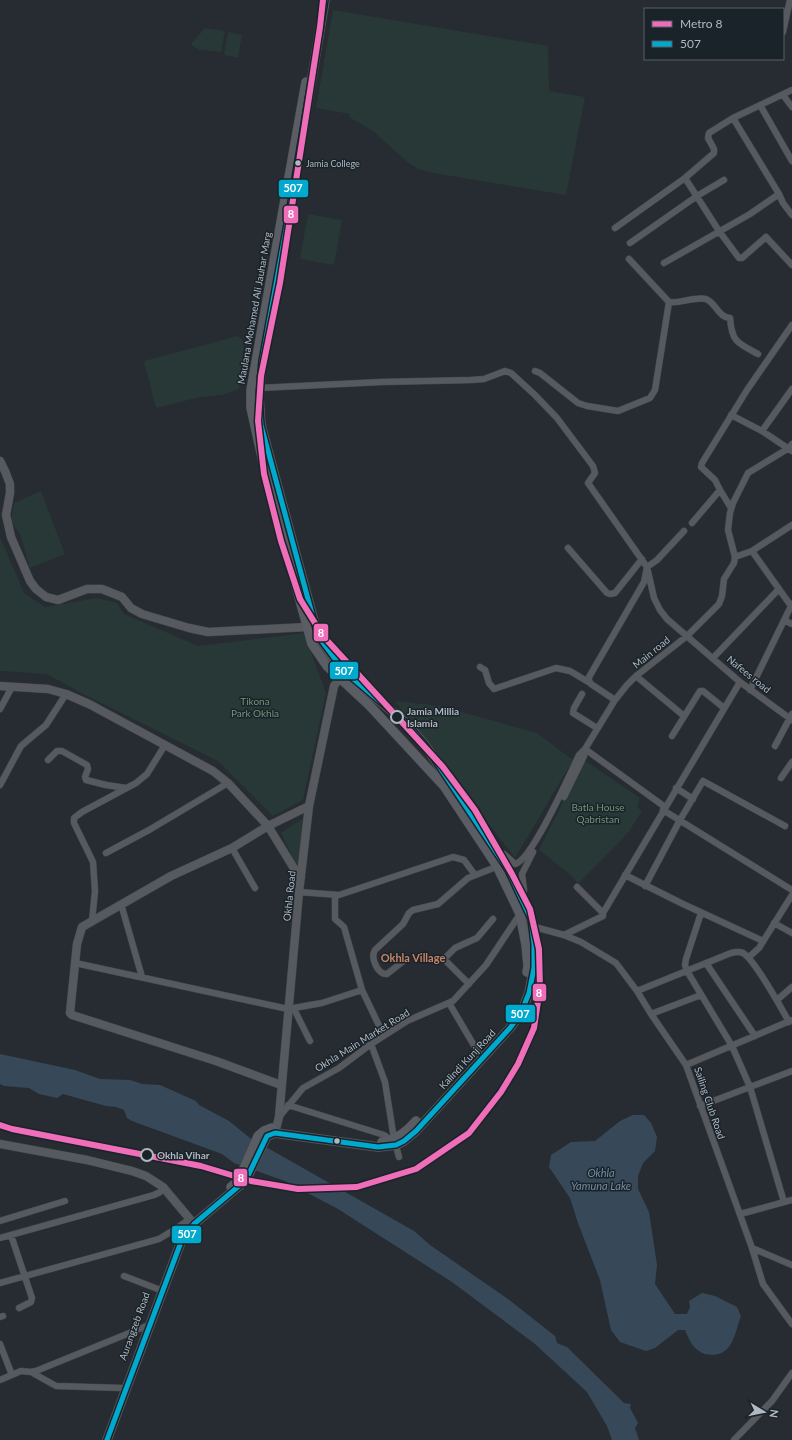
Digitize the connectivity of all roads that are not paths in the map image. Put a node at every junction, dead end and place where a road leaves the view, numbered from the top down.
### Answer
1 (320, 0) edge
2 (325, 0) edge
3 (790, 0) edge
4 (789, 18) edge
5 (784, 30) edge
6 (792, 90) edge
7 (783, 95) junction
8 (760, 106) junction
9 (792, 107) edge
10 (733, 118) junction
11 (792, 161) edge
12 (686, 178) junction
13 (724, 180) dead end
14 (779, 194) junction
15 (697, 196) junction
16 (792, 215) edge
17 (615, 228) dead end
18 (282, 231) junction
19 (719, 232) junction
20 (630, 243) dead end
21 (629, 259) dead end
22 (664, 263) dead end
23 (792, 265) edge
24 (668, 302) junction
25 (792, 327) edge
26 (758, 354) dead end
27 (535, 371) dead end
28 (259, 388) junction
29 (792, 389) edge
30 (731, 415) junction
31 (762, 431) junction
32 (791, 448) edge
33 (0, 461) edge
34 (720, 490) junction
35 (731, 508) junction
36 (692, 523) dead end
37 (792, 525) edge
38 (684, 531) dead end
39 (568, 548) dead end
40 (752, 552) junction
41 (735, 557) junction
42 (642, 559) junction
43 (647, 567) junction
44 (779, 589) junction
45 (791, 605) edge
46 (784, 620) junction
47 (792, 624) edge
48 (307, 627) junction
49 (687, 636) junction
50 (713, 658) junction
51 (480, 667) dead end
52 (342, 675) junction
53 (636, 676) junction
54 (740, 682) junction
55 (591, 684) junction
56 (0, 686) edge
57 (12, 687) junction
58 (750, 690) junction
59 (66, 694) junction
60 (582, 694) dead end
61 (615, 700) junction
62 (724, 708) junction
63 (0, 709) edge
64 (684, 716) junction
65 (791, 718) edge
66 (597, 728) junction
67 (672, 736) dead end
68 (165, 745) junction
69 (775, 746) dead end
70 (585, 749) junction
71 (48, 760) dead end
72 (792, 762) edge
73 (782, 778) dead end
74 (228, 783) junction
75 (0, 785) edge
76 (126, 788) junction
77 (676, 788) junction
78 (694, 799) junction
79 (309, 806) junction
80 (664, 808) junction
81 (680, 820) junction
82 (268, 826) junction
83 (785, 826) dead end
84 (232, 848) junction
85 (496, 852) junction
86 (106, 853) dead end
87 (500, 865) junction
88 (475, 875) junction
89 (625, 875) junction
90 (301, 877) junction
91 (645, 886) junction
92 (577, 887) dead end
93 (255, 888) dead end
94 (792, 890) edge
95 (299, 892) junction
96 (335, 895) junction
97 (792, 895) edge
98 (522, 899) junction
99 (121, 904) junction
100 (603, 913) junction
101 (701, 913) junction
102 (520, 914) junction
103 (493, 919) dead end
104 (92, 921) junction
105 (774, 923) junction
106 (531, 926) junction
107 (792, 933) edge
108 (564, 935) junction
109 (763, 941) junction
110 (749, 957) junction
111 (406, 959) dead end
112 (75, 963) junction
113 (706, 963) junction
114 (687, 971) junction
115 (142, 977) junction
116 (469, 984) junction
117 (792, 988) edge
118 (362, 990) junction
119 (637, 990) junction
120 (701, 995) junction
121 (777, 1000) junction
122 (449, 1003) junction
123 (291, 1009) junction
124 (651, 1014) junction
125 (790, 1021) edge
126 (384, 1036) junction
127 (755, 1036) junction
128 (310, 1041) dead end
129 (371, 1044) junction
130 (732, 1046) junction
131 (479, 1054) junction
132 (686, 1065) junction
133 (792, 1072) edge
134 (281, 1085) junction
135 (750, 1087) junction
136 (288, 1105) junction
137 (700, 1106) junction
138 (279, 1117) junction
139 (276, 1129) junction
140 (261, 1138) junction
141 (394, 1141) junction
142 (0, 1144) edge
143 (399, 1157) dead end
144 (163, 1187) junction
145 (792, 1200) edge
146 (65, 1201) dead end
147 (784, 1202) junction
148 (740, 1214) junction
149 (0, 1221) edge
150 (192, 1222) junction
151 (11, 1235) junction
152 (0, 1238) edge
153 (752, 1248) junction
154 (792, 1264) edge
155 (25, 1276) junction
156 (124, 1276) dead end
157 (0, 1284) edge
158 (161, 1290) junction
159 (20, 1308) dead end
160 (792, 1324) edge
161 (148, 1326) junction
162 (0, 1344) edge
163 (31, 1372) junction
164 (792, 1373) edge
165 (12, 1375) junction
166 (0, 1380) edge
167 (125, 1388) junction
168 (102, 1440) edge
169 (107, 1440) edge
170 (734, 1440) edge

1 - 18 main road, Maulana Mohamed Ali Jauhar Marg
2 - 18 main road, Maulana Mohamed Ali Jauhar Marg
3 - 4 street
4 - 5 street
6 - 7 street
7 - 8 street
7 - 9 street
8 - 10 street
8 - 11 street
10 - 12 street
10 - 14 street
12 - 15 street
12 - 17 street
13 - 15 street
14 - 16 street
14 - 19 street
15 - 19 street
15 - 20 street
18 - 28 main road, Maulana Mohamed Ali Jauhar Marg
18 - 48 main road, Maulana Mohamed Ali Jauhar Marg
19 - 22 street
19 - 23 street
21 - 24 street
24 - 26 street
24 - 27 street
25 - 30 street
28 - 42 street, Nafees road
28 - 52 main road, Maulana Mohamed Ali Jauhar Marg
29 - 31 street
30 - 31 street
30 - 34 street
31 - 32 street
32 - 35 street
33 - 48 street
34 - 35 street
34 - 36 street
35 - 41 street
37 - 40 street
38 - 43 street
39 - 42 street
40 - 41 street
40 - 44 street
41 - 49 street, Main road
42 - 43 street, Nafees road
43 - 49 street, Nafees road
43 - 55 street
44 - 45 street
44 - 50 street
45 - 46 street
46 - 47 street
46 - 58 street
48 - 52 main road, Maulana Mohamed Ali Jauhar Marg
49 - 50 street, Nafees road
49 - 53 street, Main road
50 - 54 street, Nafees road
51 - 55 street
52 - 79 street, Okhla Road
52 - 85 main road, Kalindi Kunj Road
52 - 87 main road, Kalindi Kunj Road
53 - 61 street, Main road
53 - 64 street
54 - 58 street, Nafees road
54 - 62 street
55 - 61 street
56 - 57 street
57 - 59 street
57 - 63 street
58 - 65 street, Nafees road
59 - 68 street
59 - 75 street
60 - 66 street
61 - 66 street, Main road
62 - 64 street
62 - 77 street
64 - 67 street
65 - 69 street
66 - 70 street, Main road
68 - 74 street
68 - 76 street
70 - 80 street
70 - 85 street, Main road
70 - 98 street
71 - 76 street
72 - 73 street
74 - 82 street
74 - 86 street
76 - 104 street
77 - 78 street
77 - 80 street
78 - 81 street
78 - 83 street
79 - 82 street
79 - 90 street, Okhla Road
80 - 81 street
80 - 89 street
81 - 91 street
81 - 94 street
82 - 84 street
82 - 90 street
84 - 93 street
84 - 99 street
85 - 87 main road, Kalindi Kunj Road
87 - 88 street
87 - 98 main road, Kalindi Kunj Road
87 - 102 main road, Kalindi Kunj Road
88 - 96 street
88 - 111 street
89 - 91 street
89 - 100 street
90 - 95 street, Okhla Road
91 - 101 street
92 - 100 street
95 - 96 street
95 - 123 street, Okhla Road
96 - 118 street
97 - 105 street
98 - 106 main road, Kalindi Kunj Road
99 - 104 street
99 - 115 street
100 - 108 street
101 - 109 street
101 - 114 street
102 - 116 street, Okhla Main Market Road
102 - 131 main road, Kalindi Kunj Road
103 - 116 street
104 - 112 street
105 - 107 street
105 - 109 street
106 - 108 street, Sailing Club Road
106 - 141 main road, Kalindi Kunj Road
108 - 119 street, Sailing Club Road
109 - 110 street
110 - 113 street
110 - 121 street
112 - 115 street
112 - 134 street
113 - 114 street
113 - 127 street
114 - 119 street
114 - 120 street
115 - 123 street
116 - 122 street, Okhla Main Market Road
117 - 121 street
118 - 123 street
118 - 126 street
119 - 124 street, Sailing Club Road
120 - 124 street
120 - 130 street
121 - 125 street
122 - 126 street, Okhla Main Market Road
122 - 131 street
123 - 128 street
123 - 134 street, Okhla Road
124 - 132 street, Sailing Club Road
125 - 127 street
126 - 129 street, Okhla Main Market Road
127 - 130 street
129 - 136 street, Okhla Main Market Road
129 - 141 street
130 - 132 street
130 - 135 street
131 - 141 main road, Kalindi Kunj Road
132 - 137 street, Sailing Club Road
133 - 135 street
134 - 138 street, Okhla Road
135 - 137 street
135 - 147 street
136 - 138 street, Okhla Main Market Road
136 - 141 street
137 - 148 street, Sailing Club Road
138 - 139 street, Okhla Road
139 - 140 main road, Kalindi Kunj Road
139 - 141 main road, Kalindi Kunj Road
140 - 141 main road, Kalindi Kunj Road
140 - 150 main road
141 - 143 street
142 - 144 street
144 - 150 street
144 - 151 street
145 - 147 street
146 - 149 street
147 - 148 street
148 - 153 street, Sailing Club Road
150 - 155 street
150 - 158 main road, Aurangzeb Road
151 - 152 street
151 - 155 street
153 - 154 street
153 - 160 street, Sailing Club Road
155 - 157 street
155 - 159 street
156 - 158 street
158 - 161 main road, Aurangzeb Road
161 - 163 street
161 - 167 main road, Aurangzeb Road
162 - 165 street
163 - 165 street
163 - 167 street
164 - 170 street
165 - 166 street
167 - 168 main road, Aurangzeb Road
167 - 169 main road, Aurangzeb Road

